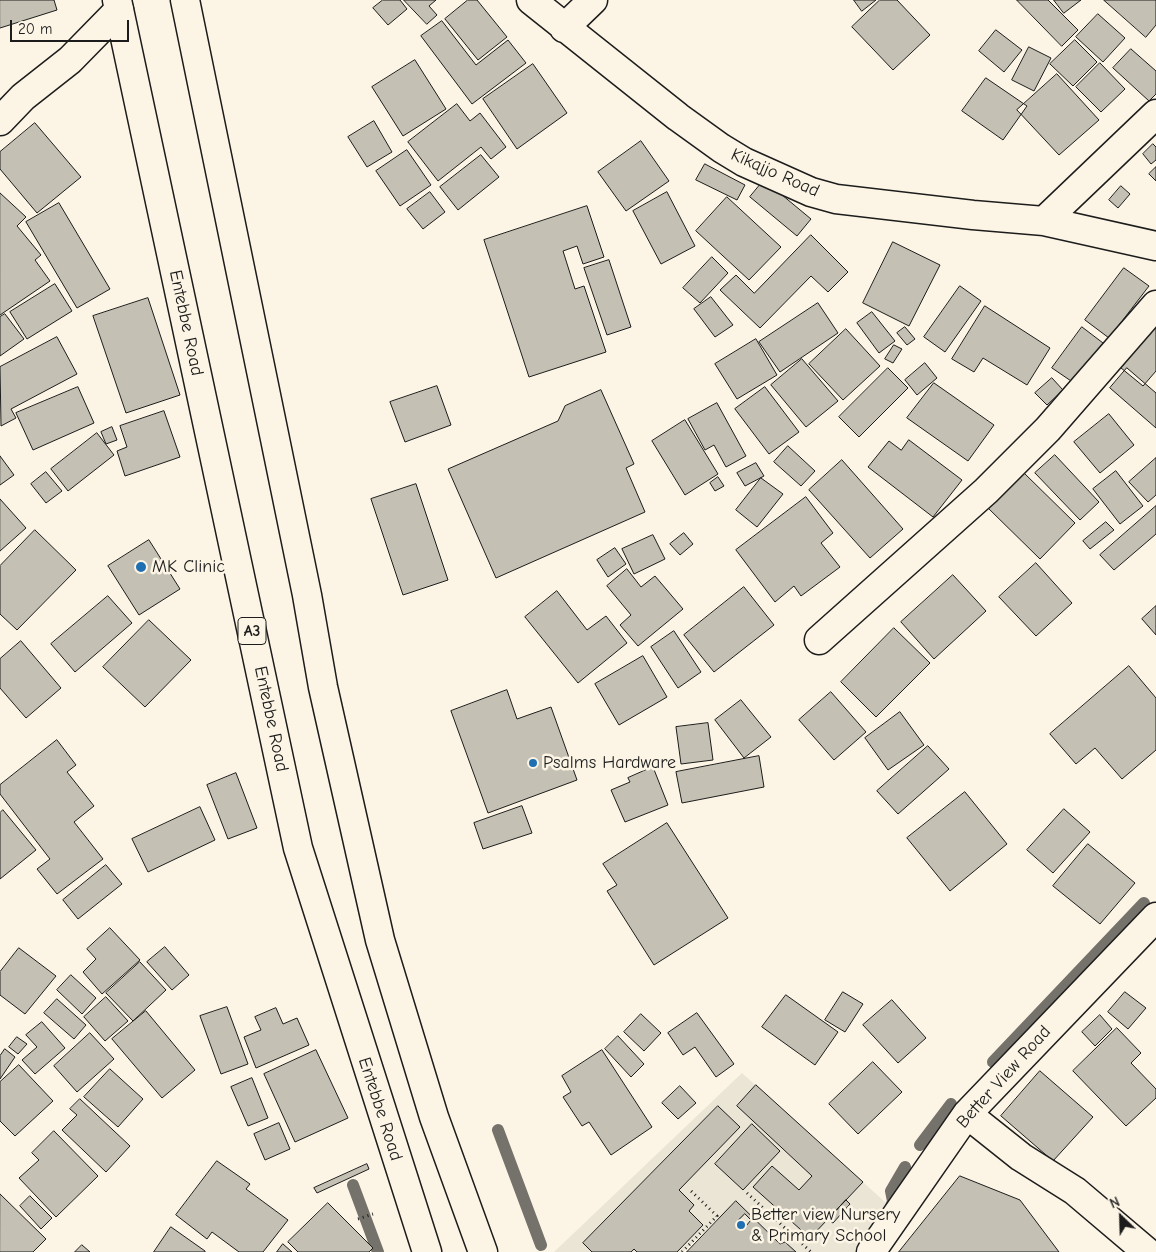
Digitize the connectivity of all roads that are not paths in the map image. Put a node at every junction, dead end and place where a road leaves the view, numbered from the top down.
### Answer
1 (185, 0) edge
2 (531, 0) edge
3 (593, 0) edge
4 (118, 5) edge
5 (564, 28) junction
6 (1156, 114) edge
7 (0, 121) edge
8 (1044, 221) junction
9 (1156, 246) edge
10 (1156, 305) edge
11 (819, 640) dead end
12 (1156, 917) edge
13 (967, 1114) junction
14 (424, 1248) edge
15 (484, 1252) edge
16 (871, 1252) edge
17 (1147, 1252) edge

1 - 15 main road
2 - 5 main road, Kikajjo Road
3 - 5 main road
4 - 7 main road
4 - 14 main road, Entebbe Road / A3
5 - 8 main road, Kikajjo Road
6 - 8 main road
8 - 9 main road, Kikajjo Road
10 - 11 main road
12 - 13 main road, Better View Road
13 - 16 main road, Better View Road
13 - 17 main road

